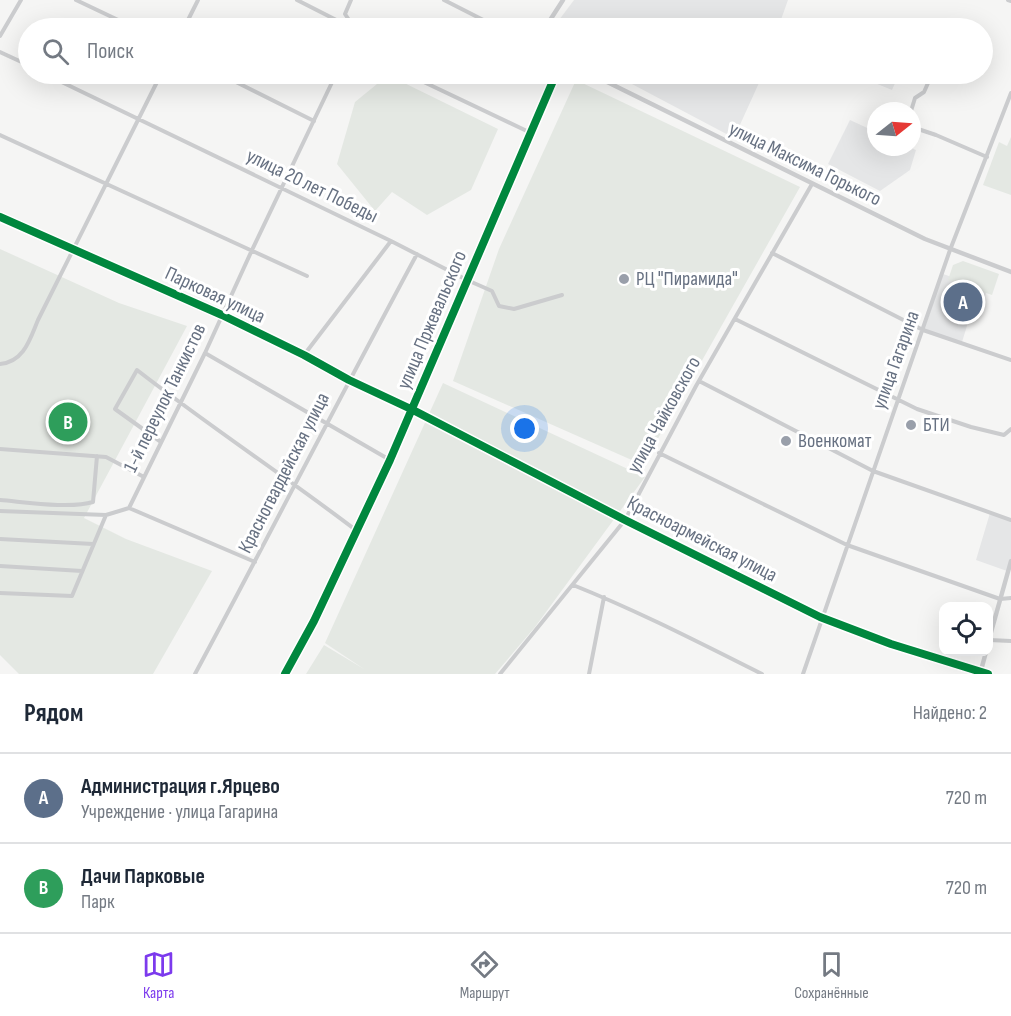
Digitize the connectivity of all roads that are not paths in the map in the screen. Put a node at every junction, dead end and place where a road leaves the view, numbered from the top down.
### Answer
1 (21, 0) edge
2 (76, 0) edge
3 (198, 0) edge
4 (297, 0) edge
5 (351, 0) edge
6 (444, 0) edge
7 (563, 0) edge
8 (114, 18) edge
9 (189, 18) edge
10 (332, 18) edge
11 (348, 18) edge
12 (479, 18) edge
13 (551, 18) edge
14 (0, 36) edge
15 (0, 52) edge
16 (18, 60) edge
17 (66, 84) edge
18 (156, 84) edge
19 (240, 84) edge
20 (331, 84) edge
21 (428, 84) edge
22 (552, 84) edge
23 (611, 84) edge
24 (928, 84) edge
25 (1011, 93) edge
26 (913, 102) edge
27 (138, 119) junction
28 (314, 121) junction
29 (921, 131) edge
30 (531, 133) junction
31 (0, 135) edge
32 (987, 157) junction
33 (105, 184) junction
34 (812, 184) junction
35 (282, 188) junction
36 (0, 217) edge
37 (391, 241) junction
38 (74, 249) junction
39 (252, 250) junction
40 (950, 250) junction
41 (772, 253) junction
42 (417, 254) junction
43 (1011, 272) edge
44 (307, 276) dead end
45 (467, 280) junction
46 (562, 295) dead end
47 (222, 315) junction
48 (735, 319) junction
49 (923, 330) junction
50 (205, 352) junction
51 (304, 355) junction
52 (1011, 360) edge
53 (0, 364) edge
54 (349, 380) junction
55 (699, 381) junction
56 (898, 399) junction
57 (180, 404) junction
58 (413, 410) junction
59 (327, 422) junction
60 (1011, 429) edge
61 (161, 442) junction
62 (0, 449) edge
63 (659, 453) junction
64 (97, 456) junction
65 (390, 460) junction
66 (873, 471) junction
67 (144, 477) junction
68 (296, 484) junction
69 (0, 500) edge
70 (129, 508) junction
71 (0, 511) edge
72 (105, 516) junction
73 (625, 520) junction
74 (1011, 520) edge
75 (357, 531) junction
76 (0, 539) edge
77 (93, 544) junction
78 (847, 545) junction
79 (1011, 561) edge
80 (255, 562) junction
81 (0, 566) edge
82 (82, 571) junction
83 (573, 585) junction
84 (0, 593) edge
85 (604, 597) junction
86 (1000, 598) junction
87 (1011, 598) edge
88 (823, 618) junction
89 (993, 625) edge
90 (993, 641) edge
91 (1011, 641) edge
92 (985, 656) edge
93 (981, 673) edge
94 (195, 674) edge
95 (285, 674) edge
96 (501, 674) edge
97 (589, 674) edge
98 (762, 674) edge
99 (803, 674) edge
100 (988, 674) edge

1 - 14 street
2 - 8 street
3 - 9 street
4 - 10 street
5 - 11 street
6 - 12 street
7 - 13 street
15 - 16 street
17 - 27 street, улица 20 лет Победы
18 - 27 street
19 - 28 street
20 - 28 street, 1-й переулок Танкистов
21 - 30 street
22 - 30 street, улица Пржевальского
23 - 34 street, улица Максима Горького
24 - 26 street
25 - 32 street, улица Гагарина
27 - 33 street
27 - 35 street, улица 20 лет Победы
28 - 35 street, 1-й переулок Танкистов
29 - 32 street
30 - 45 street, улица Пржевальского
31 - 33 street
32 - 40 street, улица Гагарина
33 - 38 street
33 - 39 street
34 - 40 street, улица Максима Горького
34 - 41 street, улица Чайковского
35 - 37 street, улица 20 лет Победы
35 - 39 street, 1-й переулок Танкистов
36 - 38 street, Парковая улица
37 - 42 street, улица 20 лет Победы
37 - 51 street
38 - 47 street, Парковая улица
38 - 53 street
39 - 44 street
39 - 47 street, 1-й переулок Танкистов
40 - 43 street, улица Максима Горького
40 - 49 street, улица Гагарина
41 - 48 street, улица Чайковского
41 - 49 street
42 - 45 street, улица 20 лет Победы
42 - 54 street, Красногвардейская улица
45 - 46 street, улица 20 лет Победы
45 - 58 street, улица Пржевальского
47 - 50 street, 1-й переулок Танкистов
47 - 51 street, Парковая улица
48 - 55 street, улица Чайковского
48 - 56 street
49 - 52 street
49 - 56 street, улица Гагарина
50 - 57 street, 1-й переулок Танкистов
50 - 59 street
51 - 54 street, Парковая улица
54 - 58 street, Парковая улица
54 - 59 street, Красногвардейская улица
55 - 63 street, улица Чайковского
55 - 66 street
56 - 60 street
56 - 66 street, улица Гагарина
57 - 61 street, 1-й переулок Танкистов
57 - 61 street
57 - 68 street
58 - 65 street, улица Пржевальского
58 - 73 street, Красноармейская улица
59 - 65 street
59 - 68 street, Красногвардейская улица
61 - 67 street, 1-й переулок Танкистов
62 - 64 street
63 - 73 street, улица Чайковского
63 - 78 street
64 - 67 street
64 - 69 street
65 - 75 street, улица Пржевальского
66 - 74 street
66 - 78 street, улица Гагарина
67 - 70 street, 1-й переулок Танкистов
68 - 75 street
68 - 80 street, Красногвардейская улица
70 - 72 street
70 - 80 street
71 - 72 street
72 - 77 street
73 - 83 street, улица Чайковского
73 - 88 street, Красноармейская улица
75 - 95 street, улица Пржевальского
76 - 77 street
77 - 82 street
78 - 86 street
78 - 88 street, улица Гагарина
79 - 86 street
80 - 94 street, Красногвардейская улица
81 - 82 street
82 - 84 street
83 - 85 street
83 - 96 street, улица Чайковского
85 - 97 street
85 - 98 street
86 - 87 street
86 - 89 street
88 - 93 street, Красноармейская улица
88 - 99 street, улица Гагарина
90 - 91 street
92 - 93 street
93 - 100 street, Красноармейская улица

